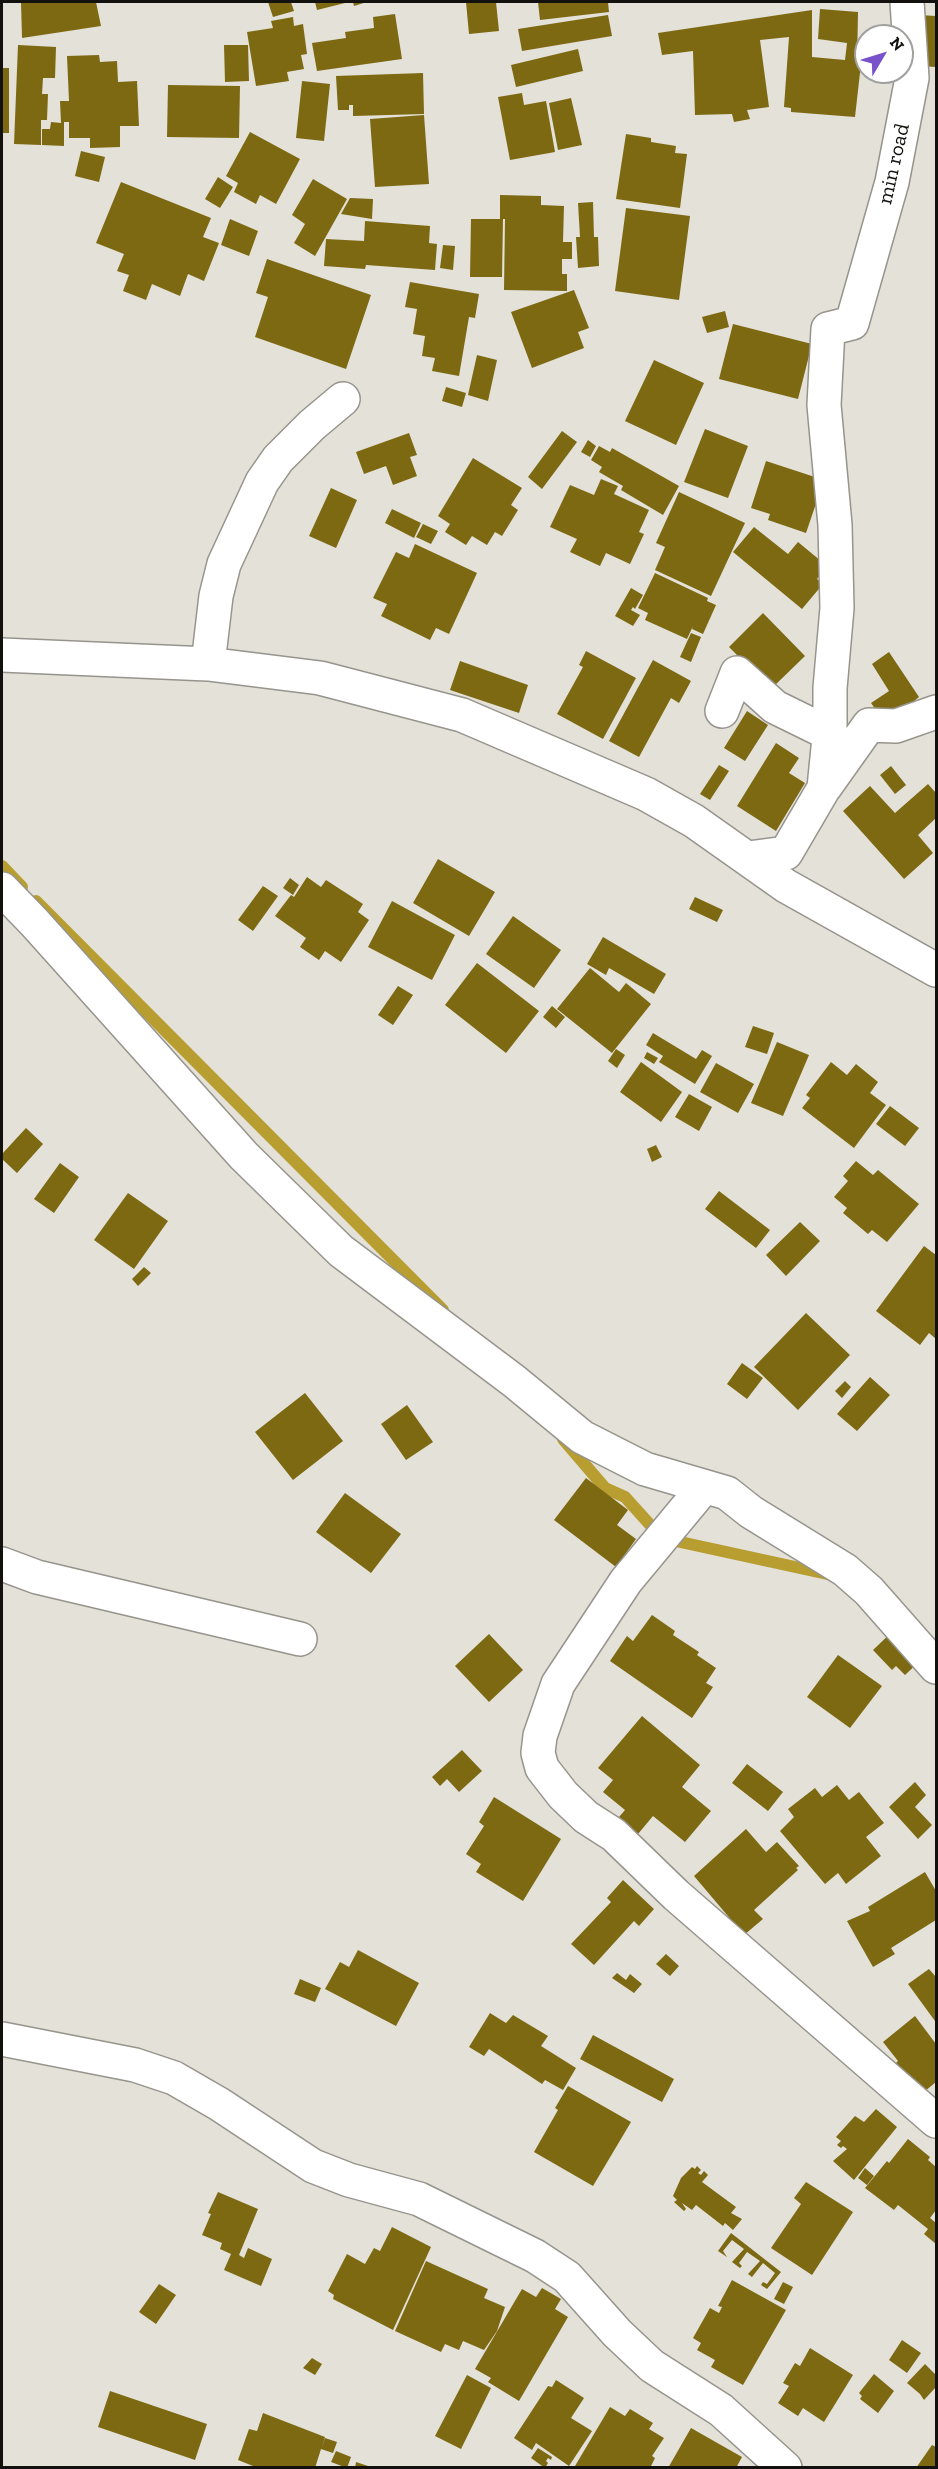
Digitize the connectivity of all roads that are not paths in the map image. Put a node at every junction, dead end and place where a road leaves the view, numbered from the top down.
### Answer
1 (907, 2) edge
2 (924, 78) edge
3 (343, 399) dead end
4 (2, 655) edge
5 (208, 664) junction
6 (722, 711) dead end
7 (936, 711) edge
8 (828, 733) junction
9 (824, 788) junction
10 (748, 858) junction
11 (2, 889) edge
12 (936, 970) edge
13 (704, 1487) junction
14 (2, 1564) edge
15 (300, 1639) dead end
16 (936, 1667) edge
17 (2, 2039) edge
18 (936, 2121) edge
19 (785, 2468) edge

1 - 2 street, min road
2 - 8 street, min road
3 - 5 street
4 - 5 street
5 - 10 street
6 - 8 street
7 - 9 street
8 - 9 street
9 - 10 street
10 - 12 street
11 - 13 street
13 - 16 street
13 - 18 street
14 - 15 street
17 - 19 street

